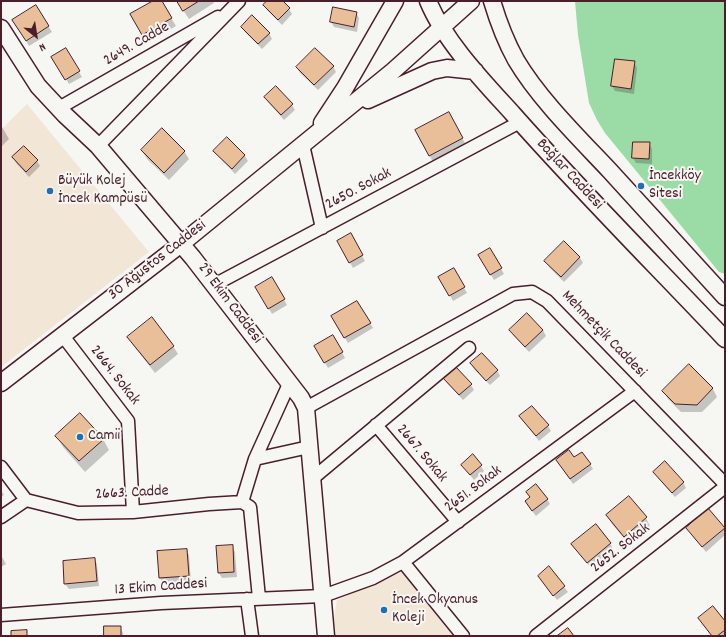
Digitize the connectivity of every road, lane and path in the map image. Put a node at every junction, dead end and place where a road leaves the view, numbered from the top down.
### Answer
1 (395, 1) edge
2 (428, 1) edge
3 (471, 1) edge
4 (492, 1) edge
5 (235, 5) edge
6 (1, 28) edge
7 (442, 28) junction
8 (475, 71) junction
9 (59, 108) junction
10 (345, 110) junction
11 (520, 122) junction
12 (308, 140) junction
13 (98, 146) junction
14 (322, 228) junction
15 (181, 244) junction
16 (214, 285) junction
17 (725, 297) edge
18 (62, 336) junction
19 (725, 338) edge
20 (469, 348) dead end
21 (1, 383) edge
22 (289, 384) junction
23 (635, 391) junction
24 (306, 408) junction
25 (376, 425) junction
26 (309, 447) junction
27 (255, 459) junction
28 (1, 467) edge
29 (312, 479) junction
30 (725, 485) edge
31 (26, 500) junction
32 (242, 502) junction
33 (133, 512) junction
34 (1, 517) edge
35 (458, 522) junction
36 (403, 562) junction
37 (322, 596) junction
38 (259, 598) junction
39 (247, 599) junction
40 (1, 616) edge
41 (252, 636) edge
42 (326, 636) edge
43 (463, 636) edge
44 (536, 636) edge

1 - 12 street, 30 Ağustos Caddesi
2 - 7 street, Bağlar Caddesi
3 - 7 street, 30 Ağustos Caddesi
4 - 17 street, Bağlar Caddesi
5 - 9 street, 2649. Cadde
5 - 13 street, 2649. Cadde
6 - 9 street, 29 Ekim Caddesi
7 - 8 street, Bağlar Caddesi
7 - 10 street, 30 Ağustos Caddesi
8 - 10 street
8 - 11 street, Bağlar Caddesi
9 - 13 street, 29 Ekim Caddesi
10 - 12 street, 30 Ağustos Caddesi
11 - 14 street, 2650. Sokak
11 - 19 street, Bağlar Caddesi
12 - 14 street
12 - 15 street, 30 Ağustos Caddesi
13 - 15 street, 29 Ekim Caddesi
14 - 16 street, 2650. Sokak
15 - 16 street, 29 Ekim Caddesi
15 - 18 street, 30 Ağustos Caddesi
16 - 22 street, 29 Ekim Caddesi
18 - 21 street, 30 Ağustos Caddesi
18 - 33 street, 2664. Sokak
20 - 25 street
22 - 24 street, 29 Ekim Caddesi
22 - 27 street
23 - 24 street, Mehmetçik Caddesi
23 - 30 street, Mehmetçik Caddesi
23 - 35 street, 2651. Sokak
24 - 26 street
25 - 29 street
25 - 35 street, 2667. Sokak
26 - 27 street
26 - 29 street
27 - 32 street
28 - 31 street
29 - 37 street
30 - 44 street, 2652. Sokak
31 - 33 street, 2663. Cadde
31 - 34 street
32 - 33 street, 2663. Cadde
32 - 38 street
35 - 36 street, 2651. Sokak
36 - 37 street, 2651. Sokak
36 - 43 street
37 - 38 street, 13 Ekim Caddesi
37 - 42 street
38 - 39 street, 13 Ekim Caddesi
39 - 40 street, 13 Ekim Caddesi
39 - 41 street

